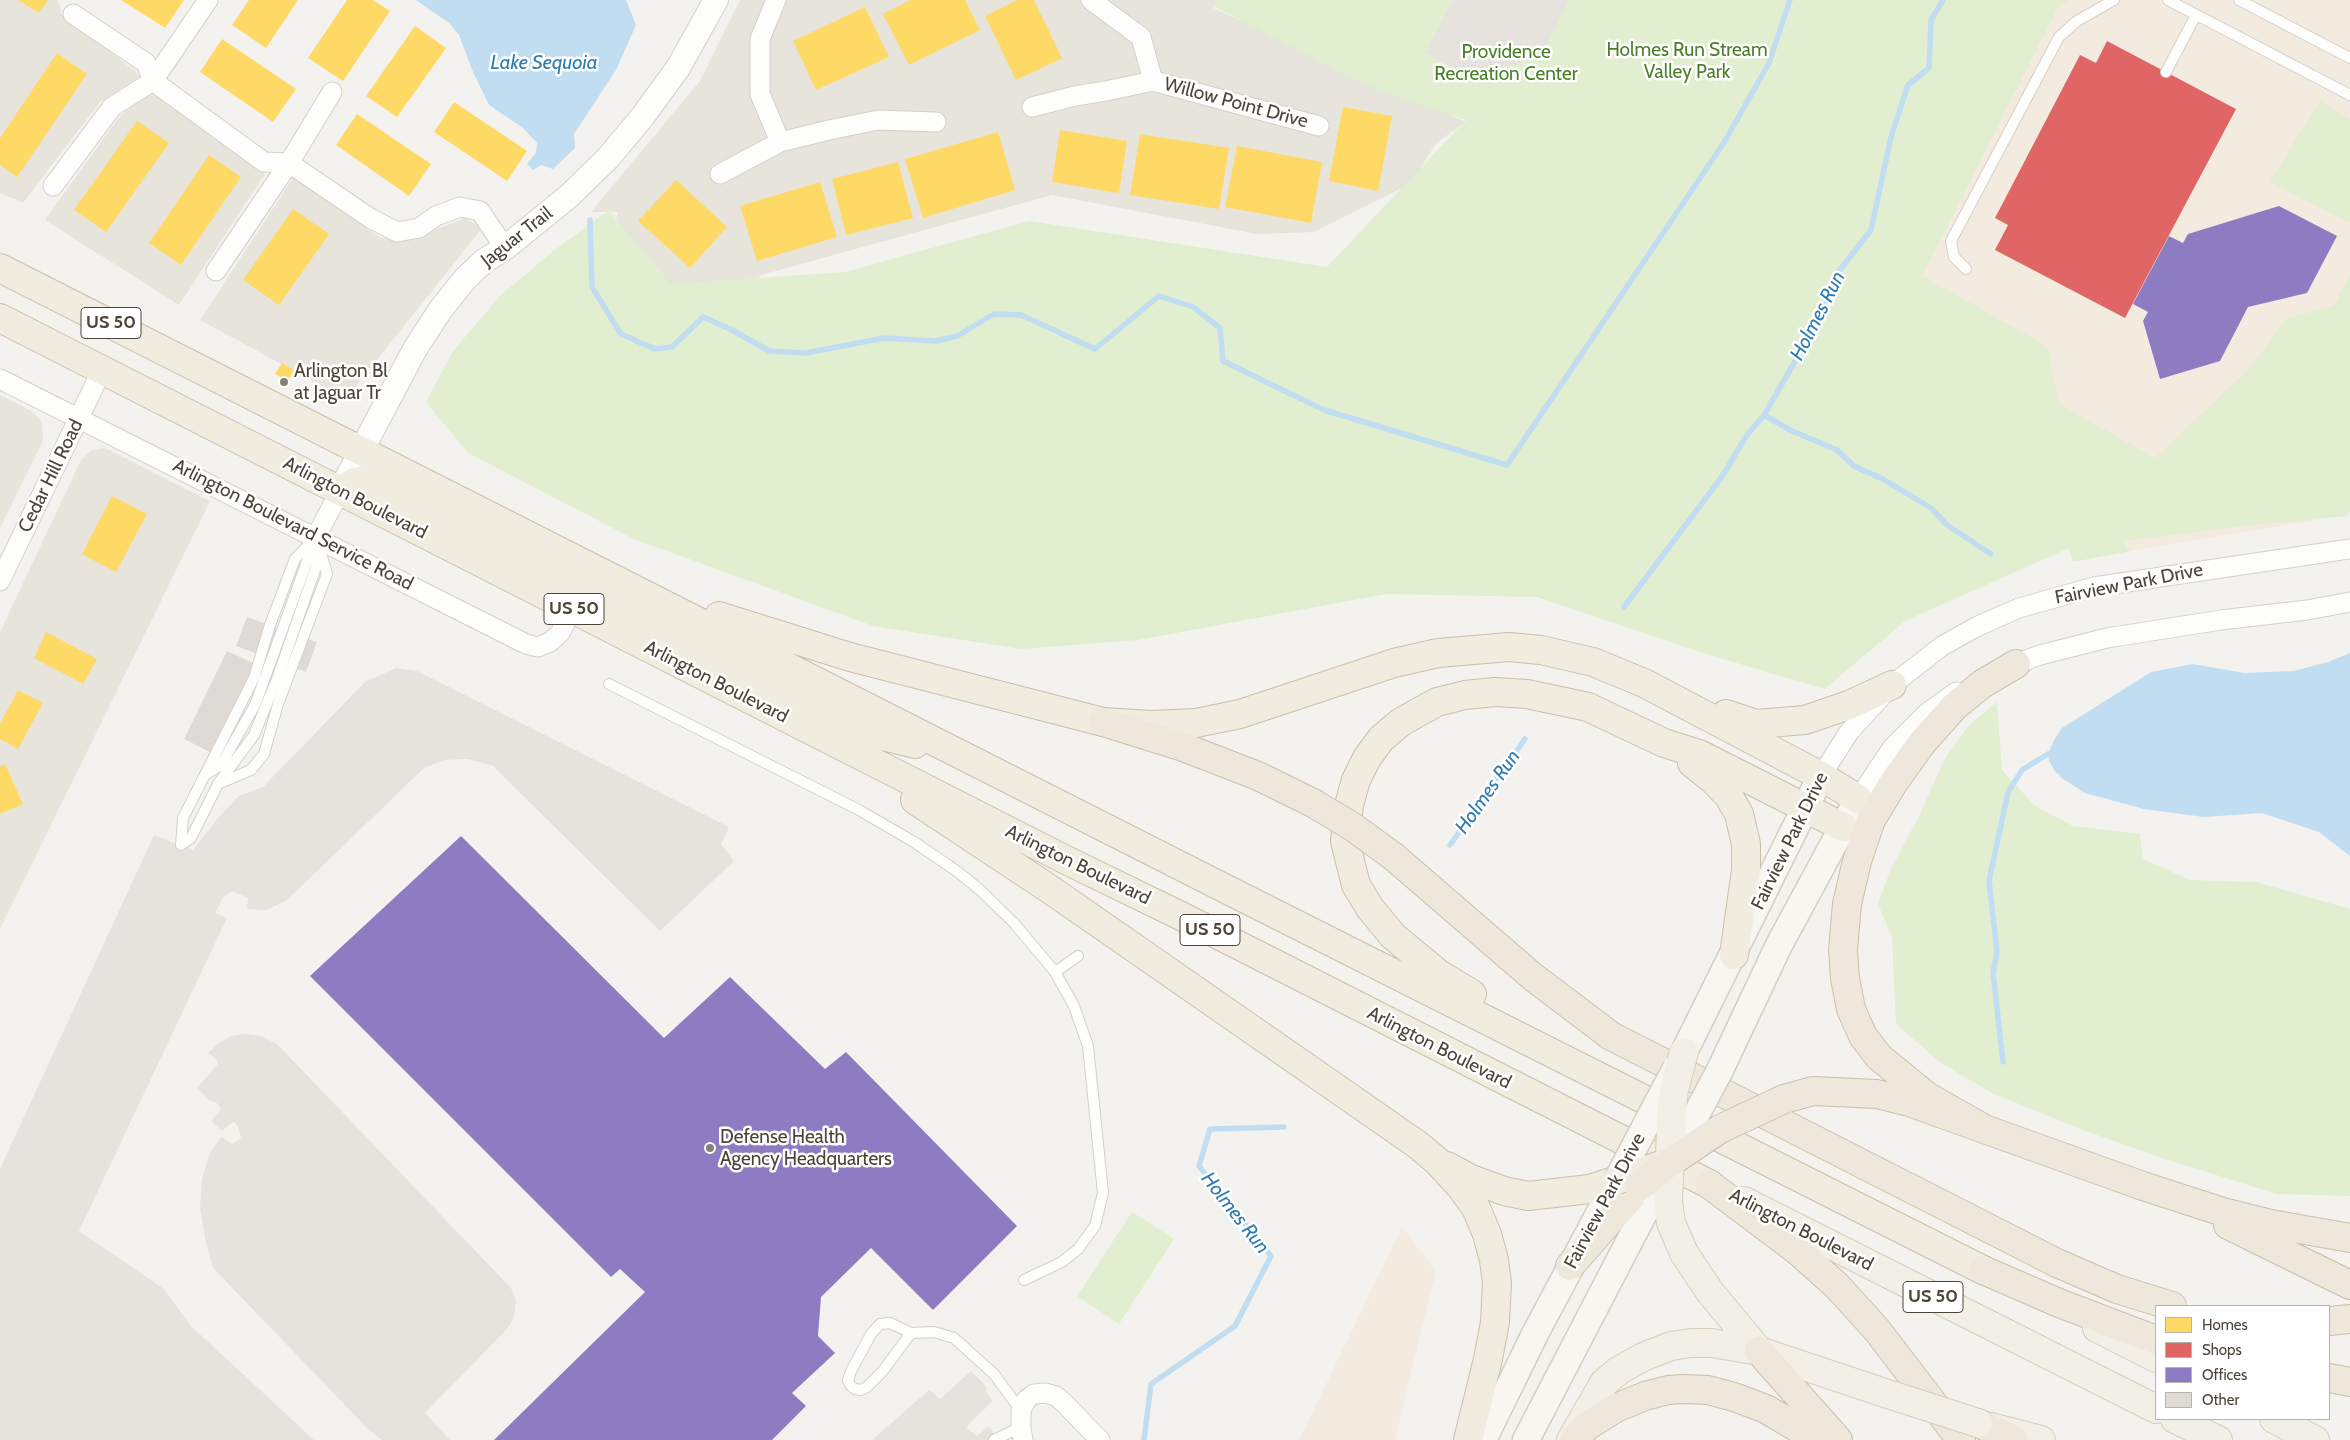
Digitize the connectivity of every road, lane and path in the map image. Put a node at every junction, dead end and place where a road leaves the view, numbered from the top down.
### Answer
1 (208, 0) edge
2 (716, 0) edge
3 (776, 0) edge
4 (1091, 0) edge
5 (2114, 0) edge
6 (2168, 0) edge
7 (2239, 0) edge
8 (72, 14) dead end
9 (2196, 15) junction
10 (2350, 58) edge
11 (2166, 72) dead end
12 (1153, 80) junction
13 (153, 82) junction
14 (332, 92) dead end
15 (2350, 95) edge
16 (1032, 107) dead end
17 (936, 122) dead end
18 (1319, 126) dead end
19 (780, 142) junction
20 (289, 163) junction
21 (720, 174) dead end
22 (53, 186) dead end
23 (506, 248) junction
24 (0, 268) edge
25 (1966, 269) dead end
26 (216, 271) dead end
27 (0, 318) edge
28 (102, 370) junction
29 (0, 379) edge
30 (79, 417) junction
31 (362, 450) junction
32 (340, 491) junction
33 (2350, 536) edge
34 (316, 537) junction
35 (2350, 549) edge
36 (2262, 561) junction
37 (589, 566) junction
38 (0, 581) edge
39 (2350, 602) edge
40 (573, 608) junction
41 (2016, 664) junction
42 (609, 684) dead end
43 (1892, 684) junction
44 (1667, 696) junction
45 (1103, 722) junction
46 (808, 728) junction
47 (1664, 743) junction
48 (965, 756) junction
49 (1821, 776) junction
50 (218, 784) junction
51 (1858, 799) junction
52 (1806, 807) junction
53 (1842, 827) junction
54 (1734, 955) junction
55 (1078, 956) dead end
56 (1055, 972) junction
57 (1684, 1052) junction
58 (1632, 1092) junction
59 (1983, 1128) junction
60 (1437, 1161) junction
61 (1670, 1162) junction
62 (1709, 1184) junction
63 (2143, 1186) junction
64 (1644, 1190) junction
65 (2350, 1238) edge
66 (1570, 1266) joint
67 (1983, 1270) junction
68 (1024, 1280) dead end
69 (2350, 1285) edge
70 (2169, 1305) edge
71 (2350, 1319) edge
72 (2330, 1321) edge
73 (911, 1333) junction
74 (2155, 1340) edge
75 (1759, 1351) junction
76 (2155, 1357) edge
77 (2330, 1378) edge
78 (2350, 1382) edge
79 (2155, 1409) edge
80 (2177, 1420) edge
81 (2276, 1420) edge
82 (1022, 1426) edge
83 (1970, 1432) edge
84 (994, 1440) edge
85 (1100, 1440) edge
86 (1468, 1440) edge
87 (1483, 1440) edge
88 (1526, 1440) edge
89 (1573, 1440) edge
90 (1818, 1440) edge
91 (1838, 1440) edge
92 (2014, 1440) edge
93 (2041, 1440) edge
94 (2218, 1440) edge
95 (2315, 1440) edge

1 - 13 street
2 - 23 street, Jaguar Trail
3 - 19 street
4 - 12 street, Willow Point Drive
5 - 25 lane
6 - 9 lane
7 - 10 lane
8 - 13 street
9 - 11 lane
9 - 15 lane
12 - 16 street, Willow Point Drive
12 - 18 street, Willow Point Drive
13 - 20 street
13 - 22 street
14 - 20 street
17 - 19 street
19 - 21 street
20 - 23 street
20 - 26 street
23 - 31 street, Jaguar Trail
24 - 31 highway, US 50
27 - 28 highway, Arlington Boulevard / US 50
28 - 30 street, Cedar Hill Road
28 - 32 highway, Arlington Boulevard / US 50
29 - 30 street, Arlington Boulevard Service Road
30 - 34 street, Arlington Boulevard Service Road
30 - 38 street, Cedar Hill Road
31 - 32 street, Jaguar Trail
31 - 37 highway, US 50
32 - 34 street
32 - 40 highway, Arlington Boulevard / US 50
32 - 48 highway
33 - 36 street
34 - 40 street, Arlington Boulevard Service Road
34 - 50 lane
34 - 50 lane
34 - 50 lane
35 - 36 street, Fairview Park Drive
36 - 43 street, Fairview Park Drive
37 - 45 highway
37 - 48 highway, US 50
39 - 41 street, Fairview Park Drive
40 - 46 highway, Arlington Boulevard / US 50
41 - 51 street, Fairview Park Drive
41 - 59 highway
42 - 56 lane
43 - 44 highway
43 - 49 street, Fairview Park Drive
44 - 45 highway
44 - 49 highway
45 - 70 highway, bridge
46 - 60 highway
46 - 62 highway, Arlington Boulevard / US 50
47 - 52 highway
47 - 54 highway
47 - 58 highway
48 - 58 highway, US 50
49 - 51 highway
49 - 52 main road, Fairview Park Drive
51 - 53 main road, Fairview Park Drive
52 - 53 highway
52 - 54 main road, Fairview Park Drive
53 - 61 main road, Fairview Park Drive, bridge
54 - 57 main road, Fairview Park Drive
55 - 56 lane
56 - 68 lane
57 - 61 main road, bridge
57 - 64 main road, Fairview Park Drive, bridge
58 - 67 highway, US 50
59 - 61 highway, bridge
59 - 63 highway
60 - 64 highway
60 - 86 highway
61 - 64 highway, bridge
62 - 79 main road, Arlington Boulevard / US 50
62 - 83 highway
63 - 65 highway
63 - 69 highway
64 - 66 highway
64 - 75 main road
64 - 88 main road, Fairview Park Drive
66 - 87 main road, Fairview Park Drive
67 - 74 highway
67 - 76 main road, US 50
71 - 72 highway
73 - 73 lane
73 - 82 lane
75 - 83 main road, bridge
75 - 89 main road
75 - 91 highway
77 - 78 highway
80 - 94 main road
81 - 95 main road
82 - 84 lane
82 - 85 street
83 - 92 highway
83 - 93 main road
89 - 90 highway

